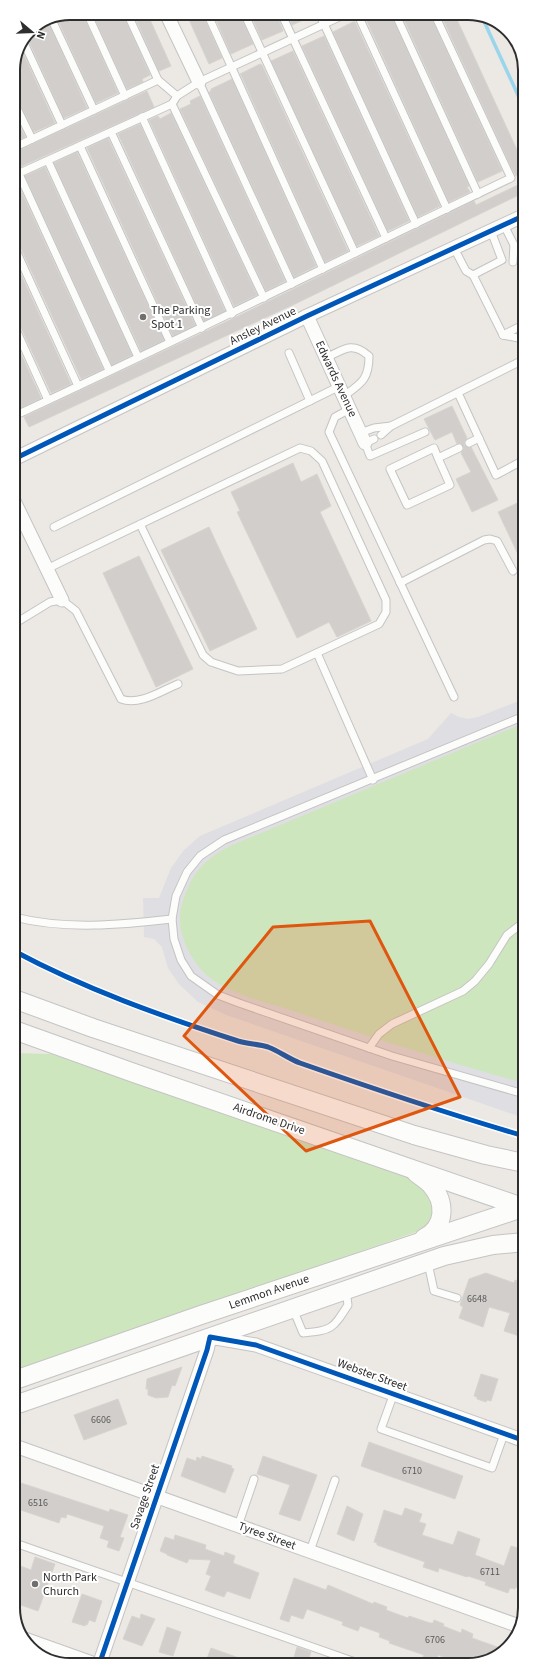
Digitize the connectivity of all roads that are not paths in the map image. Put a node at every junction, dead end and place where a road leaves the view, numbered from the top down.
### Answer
1 (90, 20) edge
2 (129, 20) edge
3 (169, 20) edge
4 (210, 20) edge
5 (247, 20) edge
6 (284, 20) edge
7 (322, 20) edge
8 (333, 20) edge
9 (360, 20) edge
10 (398, 20) edge
11 (437, 20) edge
12 (53, 23) edge
13 (324, 24) junction
14 (293, 38) junction
15 (26, 47) edge
16 (262, 53) junction
17 (232, 67) junction
18 (158, 80) junction
19 (199, 82) junction
20 (126, 96) junction
21 (177, 96) junction
22 (172, 104) junction
23 (94, 110) junction
24 (20, 114) edge
25 (142, 117) junction
26 (62, 125) junction
27 (111, 132) junction
28 (32, 139) junction
29 (20, 145) edge
30 (80, 146) junction
31 (48, 161) junction
32 (20, 173) edge
33 (20, 183) edge
34 (478, 194) junction
35 (447, 209) junction
36 (518, 218) edge
37 (416, 224) junction
38 (504, 225) junction
39 (491, 231) junction
40 (386, 238) junction
41 (514, 245) junction
42 (454, 248) junction
43 (518, 248) edge
44 (355, 253) junction
45 (20, 259) edge
46 (513, 262) dead end
47 (323, 269) junction
48 (473, 275) junction
49 (292, 284) junction
50 (264, 298) junction
51 (232, 314) junction
52 (307, 316) junction
53 (202, 328) junction
54 (518, 328) edge
55 (503, 335) junction
56 (20, 338) edge
57 (518, 338) edge
58 (170, 342) junction
59 (289, 353) dead end
60 (138, 357) junction
61 (326, 358) junction
62 (518, 363) edge
63 (109, 370) junction
64 (78, 386) junction
65 (342, 391) junction
66 (458, 393) junction
67 (48, 400) junction
68 (310, 401) junction
69 (350, 409) junction
70 (20, 413) edge
71 (391, 426) junction
72 (425, 432) dead end
73 (381, 435) dead end
74 (366, 438) junction
75 (479, 438) junction
76 (469, 443) dead end
77 (458, 448) dead end
78 (20, 456) edge
79 (438, 458) junction
80 (518, 463) edge
81 (20, 522) edge
82 (140, 524) junction
83 (54, 527) dead end
84 (47, 569) junction
85 (513, 571) dead end
86 (400, 583) junction
87 (62, 600) junction
88 (20, 620) edge
89 (317, 652) junction
90 (178, 684) dead end
91 (454, 697) dead end
92 (518, 719) edge
93 (373, 780) junction
94 (20, 919) edge
95 (172, 919) junction
96 (518, 927) edge
97 (20, 1001) edge
98 (20, 1032) edge
99 (20, 1045) edge
100 (58, 1046) junction
101 (370, 1048) junction
102 (518, 1092) edge
103 (518, 1161) edge
104 (408, 1167) junction
105 (518, 1205) edge
106 (518, 1209) edge
107 (518, 1243) edge
108 (411, 1244) junction
109 (428, 1262) junction
110 (346, 1291) junction
111 (457, 1298) dead end
112 (293, 1308) junction
113 (201, 1314) junction
114 (210, 1337) junction
115 (20, 1378) edge
116 (394, 1393) junction
117 (20, 1403) edge
118 (504, 1434) junction
119 (518, 1439) edge
120 (20, 1448) edge
121 (254, 1479) dead end
122 (335, 1480) dead end
123 (156, 1496) junction
124 (238, 1526) junction
125 (20, 1545) edge
126 (310, 1551) junction
127 (127, 1582) junction
128 (515, 1625) edge
129 (43, 1650) edge
130 (72, 1658) edge
131 (100, 1658) edge
132 (344, 1658) edge

1 - 20 lane
2 - 18 lane
3 - 19 street
4 - 17 lane
5 - 16 lane
6 - 14 lane
7 - 13 lane
8 - 13 lane
9 - 35 lane
10 - 34 lane
11 - 34 lane
12 - 23 lane
13 - 14 lane
13 - 37 lane
14 - 16 lane
14 - 40 lane
15 - 26 lane
16 - 17 lane
16 - 44 lane
17 - 19 lane
17 - 47 lane
18 - 20 lane
18 - 21 lane
19 - 21 lane
19 - 49 lane
20 - 23 lane
21 - 22 lane
22 - 25 lane
22 - 50 lane
23 - 26 lane
24 - 28 lane
25 - 27 lane
25 - 51 lane
26 - 28 lane
27 - 30 lane
27 - 53 lane
28 - 29 lane
30 - 31 lane
30 - 58 lane
31 - 32 lane
31 - 60 lane
33 - 63 lane
34 - 35 lane
35 - 37 lane
36 - 38 street, Ansley Avenue
37 - 40 lane
38 - 39 street, Ansley Avenue
38 - 41 lane
39 - 42 street, Ansley Avenue
39 - 48 lane
40 - 44 lane
41 - 43 lane
41 - 46 lane
42 - 48 lane
42 - 52 street, Ansley Avenue
44 - 47 lane
45 - 64 lane
47 - 49 lane
48 - 55 lane
49 - 50 lane
50 - 51 lane
51 - 53 lane
52 - 61 street, Edwards Avenue
52 - 78 street, Ansley Avenue
53 - 58 lane
54 - 55 lane
55 - 57 lane
56 - 67 lane
58 - 60 lane
59 - 68 lane
60 - 63 lane
61 - 65 street, Edwards Avenue
61 - 65 lane
62 - 66 lane
63 - 64 lane
64 - 67 lane
65 - 68 lane
65 - 69 street, Edwards Avenue
66 - 71 lane
66 - 75 lane
67 - 70 lane
68 - 83 lane
69 - 74 street, Edwards Avenue
69 - 86 lane
71 - 73 lane
71 - 74 lane
72 - 74 lane
75 - 76 lane
75 - 80 lane
77 - 79 lane
79 - 79 lane
81 - 84 street
82 - 84 lane
82 - 89 lane
82 - 89 lane
84 - 87 street
85 - 86 lane
86 - 91 lane
87 - 88 lane
87 - 90 lane
89 - 93 lane
92 - 93 lane
93 - 95 lane
94 - 95 lane
95 - 101 lane
96 - 101 lane
97 - 103 main road
98 - 100 main road, Airdrome Drive
99 - 100 main road
100 - 104 main road, Airdrome Drive
101 - 102 lane
104 - 105 main road, Airdrome Drive
104 - 108 main road
106 - 108 main road, Lemmon Avenue
107 - 109 main road, Lemmon Avenue
108 - 113 main road, Lemmon Avenue
109 - 110 main road, Lemmon Avenue
109 - 111 lane
110 - 112 main road, Lemmon Avenue
110 - 112 lane
112 - 114 main road, Lemmon Avenue
113 - 114 main road
113 - 115 main road, Lemmon Avenue
114 - 116 street, Webster Street
114 - 117 main road, Lemmon Avenue
114 - 123 street, Savage Street
116 - 118 street, Webster Street
116 - 118 lane
118 - 119 street, Webster Street
120 - 123 street, Tyree Street
121 - 124 lane
122 - 126 lane
123 - 124 street, Tyree Street
123 - 127 street, Savage Street
124 - 126 street, Tyree Street
125 - 127 lane
126 - 128 street, Tyree Street
127 - 131 street, Savage Street
127 - 132 lane
129 - 130 street

